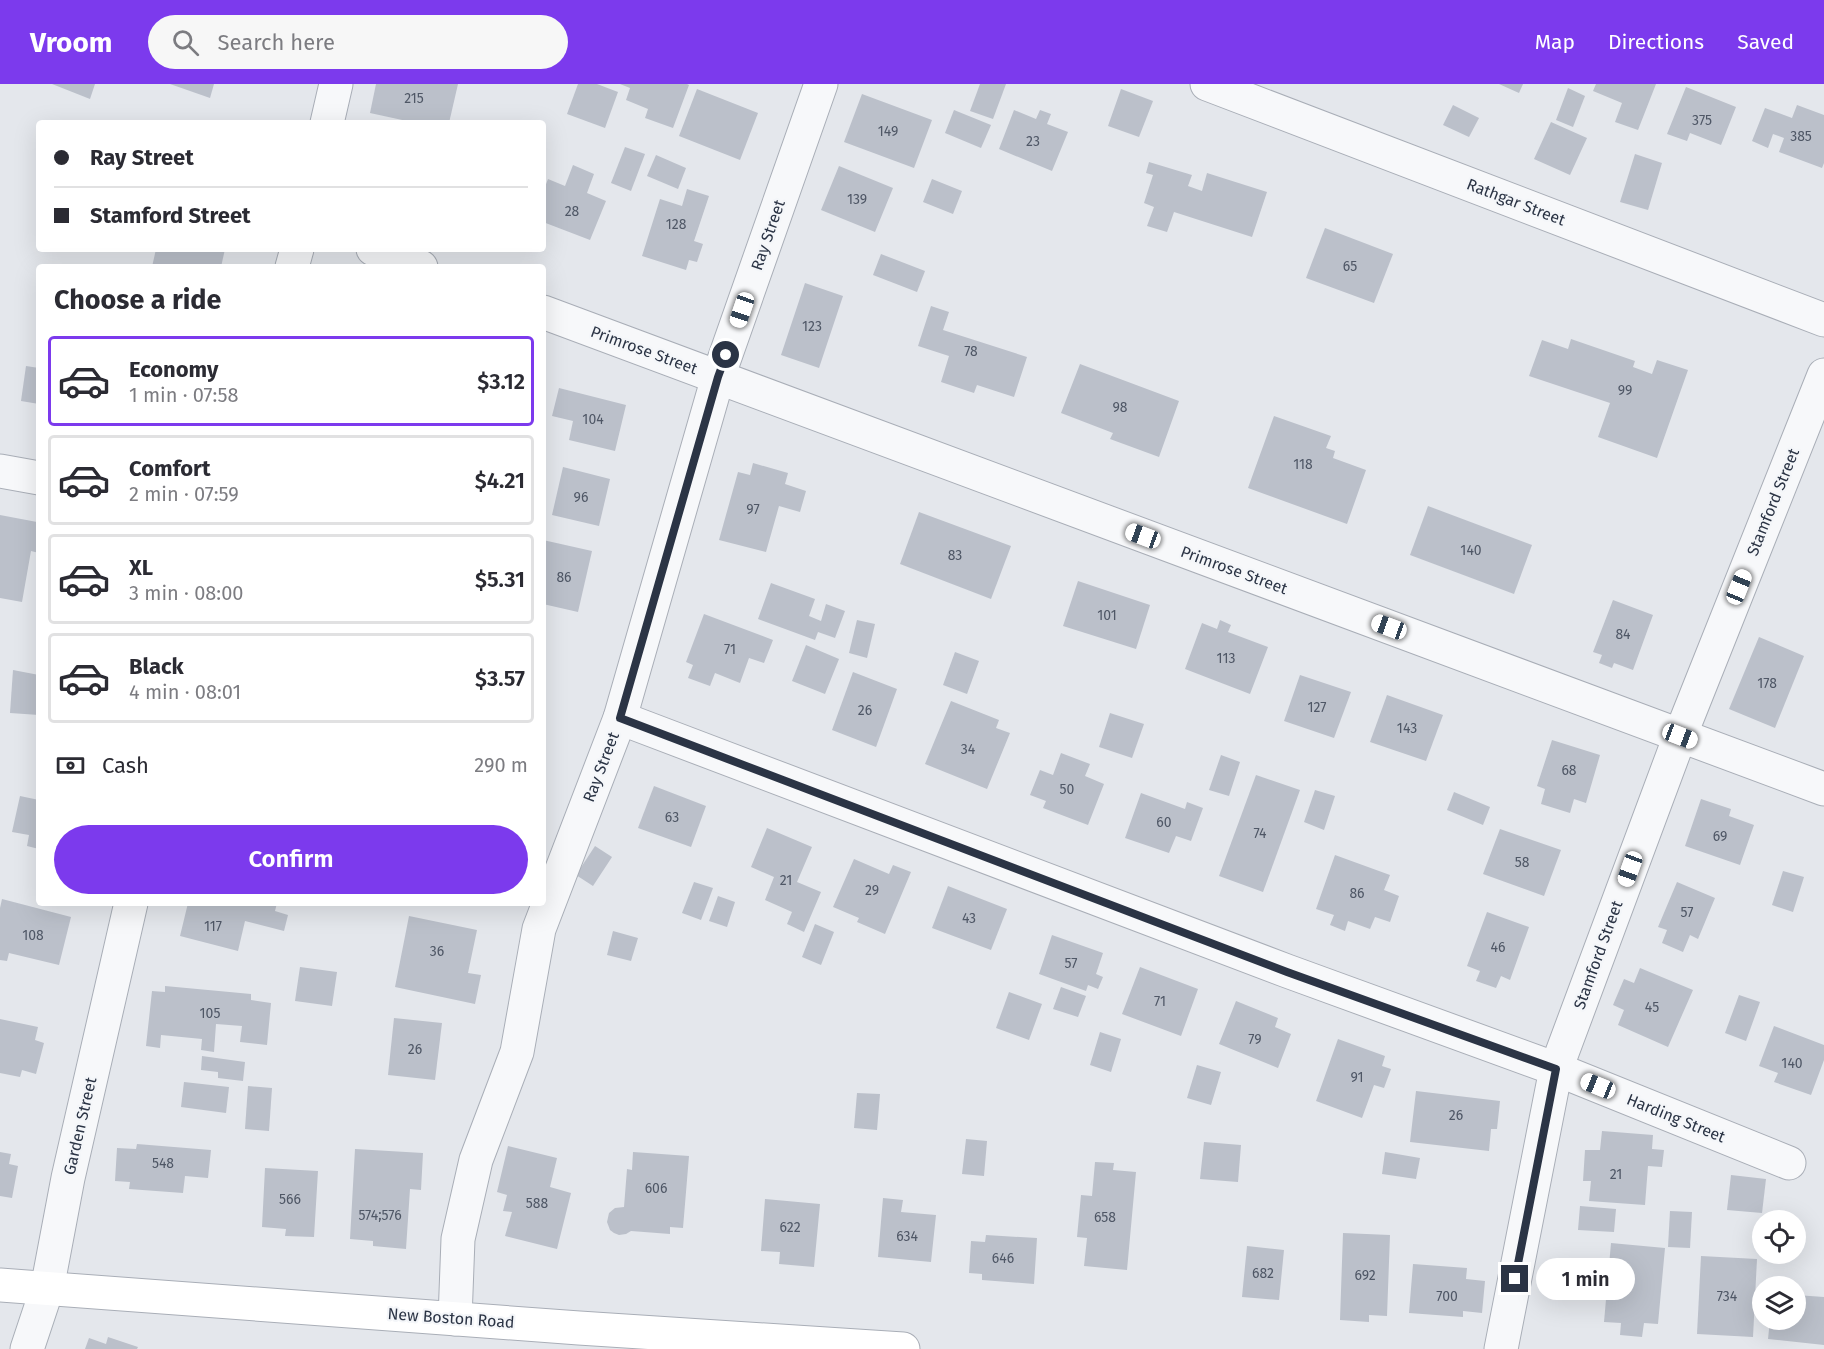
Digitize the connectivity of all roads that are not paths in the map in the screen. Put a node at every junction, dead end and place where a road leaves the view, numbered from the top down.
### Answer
1 (336, 84) edge
2 (821, 84) edge
3 (1207, 84) edge
4 (328, 120) edge
5 (381, 252) edge
6 (414, 264) edge
7 (546, 313) edge
8 (1824, 320) edge
9 (1824, 375) edge
10 (718, 377) junction
11 (0, 471) edge
12 (36, 477) edge
13 (620, 718) junction
14 (1680, 736) junction
15 (1824, 789) edge
16 (130, 906) edge
17 (1556, 1069) junction
18 (1789, 1163) dead end
19 (0, 1285) edge
20 (47, 1289) junction
21 (455, 1319) junction
22 (664, 1341) edge
23 (27, 1349) edge
24 (903, 1349) edge
25 (1502, 1349) edge

1 - 4 street
2 - 10 street, Ray Street
3 - 8 street, Rathgar Street
5 - 6 street
7 - 10 street, Primrose Street
9 - 14 street, Stamford Street
10 - 13 street, Ray Street
10 - 14 street, Primrose Street
11 - 12 street
13 - 17 street, Harding Street
13 - 21 street, Ray Street
14 - 15 street, Primrose Street
14 - 17 street, Stamford Street
16 - 20 street, Garden Street
17 - 18 street, Harding Street
17 - 25 street, Stamford Street
19 - 20 street, New Boston Road
20 - 21 street, New Boston Road
20 - 23 street, Garden Street
21 - 22 street, New Boston Road
22 - 24 street, New Boston Road

